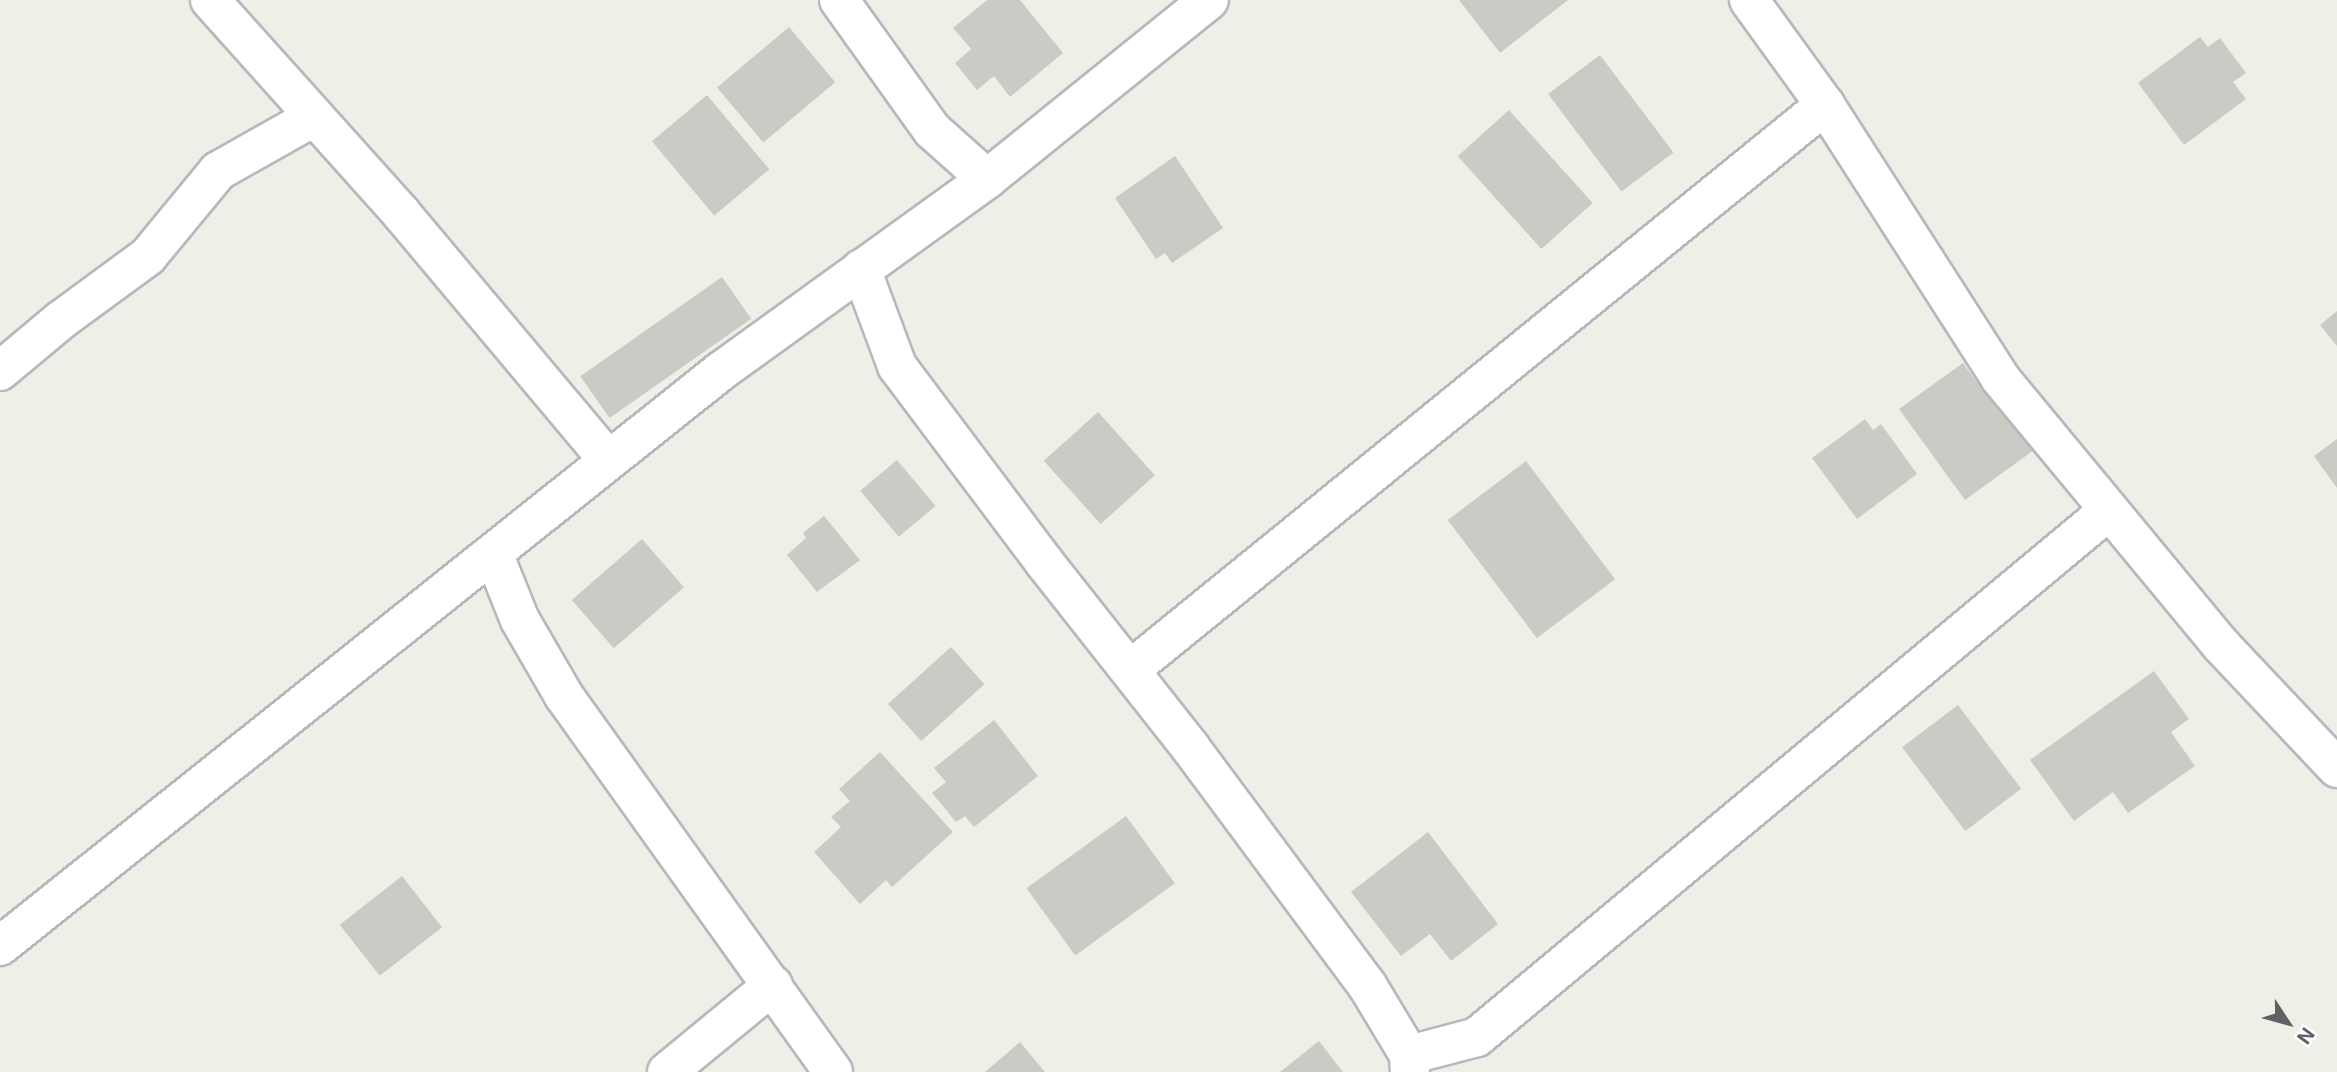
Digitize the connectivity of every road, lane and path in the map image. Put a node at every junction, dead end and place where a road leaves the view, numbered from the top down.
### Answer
1 (210, 0) edge
2 (839, 0) edge
3 (1209, 0) edge
4 (1749, 0) edge
5 (1825, 105) junction
6 (314, 117) junction
7 (987, 179) junction
8 (861, 269) junction
9 (0, 371) edge
10 (608, 460) junction
11 (2108, 511) junction
12 (493, 553) junction
13 (1130, 670) junction
14 (2337, 768) edge
15 (0, 946) edge
16 (773, 985) junction
17 (1410, 1063) edge
18 (667, 1072) edge
19 (833, 1072) edge

1 - 6 street
2 - 7 street
3 - 7 street
4 - 5 street
5 - 11 street
5 - 13 street
6 - 9 street
6 - 10 street
7 - 8 street
8 - 10 street
8 - 13 street
10 - 12 street
11 - 14 street
11 - 17 street
12 - 15 street
12 - 16 street
13 - 17 street
16 - 18 street
16 - 19 street

